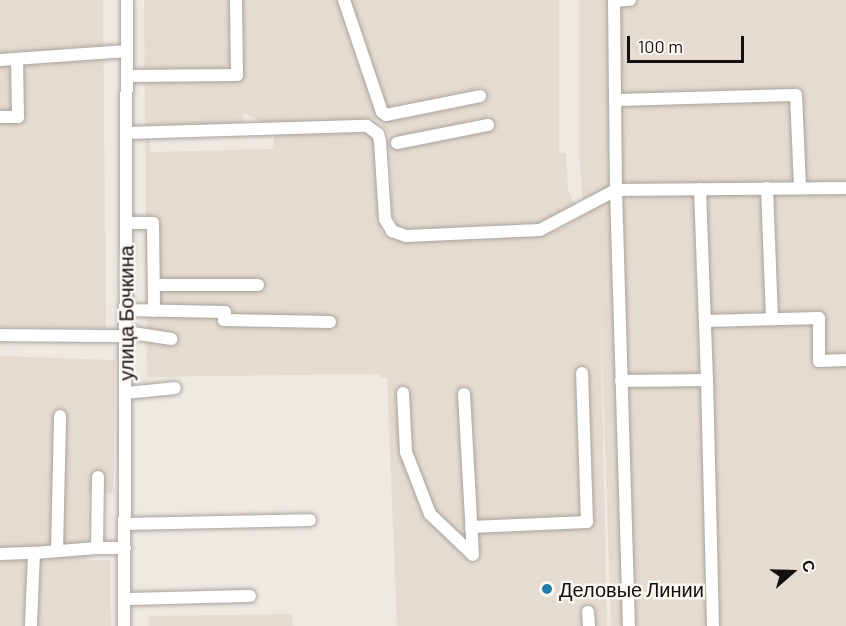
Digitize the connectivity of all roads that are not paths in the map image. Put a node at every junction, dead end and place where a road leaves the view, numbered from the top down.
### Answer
1 (127, 0) edge
2 (236, 0) edge
3 (344, 0) edge
4 (614, 0) edge
5 (630, 0) edge
6 (127, 51) junction
7 (0, 60) edge
8 (16, 60) junction
9 (127, 76) junction
10 (480, 96) dead end
11 (615, 100) junction
12 (0, 117) edge
13 (488, 125) dead end
14 (126, 134) junction
15 (397, 143) dead end
16 (800, 187) junction
17 (767, 188) junction
18 (846, 188) edge
19 (700, 189) junction
20 (616, 190) junction
21 (126, 223) junction
22 (154, 285) junction
23 (258, 285) dead end
24 (126, 310) junction
25 (154, 311) junction
26 (772, 319) junction
27 (705, 321) junction
28 (330, 322) dead end
29 (126, 334) junction
30 (0, 335) edge
31 (171, 339) dead end
32 (846, 360) edge
33 (582, 373) dead end
34 (707, 380) junction
35 (621, 381) junction
36 (175, 388) dead end
37 (126, 393) junction
38 (403, 393) dead end
39 (464, 394) dead end
40 (60, 417) dead end
41 (98, 477) dead end
42 (310, 520) dead end
43 (125, 524) junction
44 (471, 527) junction
45 (97, 548) junction
46 (125, 548) junction
47 (57, 551) junction
48 (34, 553) junction
49 (0, 554) edge
50 (250, 596) dead end
51 (124, 599) junction
52 (588, 612) dead end
53 (31, 626) edge
54 (124, 626) edge
55 (589, 626) edge
56 (629, 626) edge
57 (712, 626) edge

1 - 6 street, улица Бочкина
2 - 9 street
3 - 10 street
4 - 5 street
4 - 11 street
6 - 8 street
6 - 9 street, улица Бочкина
7 - 8 street
8 - 12 street
9 - 14 street, улица Бочкина
11 - 16 street
11 - 20 street
13 - 15 street
14 - 20 street
14 - 21 street, улица Бочкина
16 - 17 street
16 - 18 street
17 - 19 street
17 - 26 street
19 - 20 street
19 - 27 street
20 - 35 street
21 - 22 street
21 - 24 street, улица Бочкина
22 - 23 street
22 - 25 street
24 - 25 street
24 - 29 street, улица Бочкина
25 - 28 street
26 - 27 street
26 - 32 street
27 - 34 street
29 - 30 street
29 - 31 street
29 - 37 street, улица Бочкина
33 - 44 street
34 - 35 street
34 - 57 street
35 - 56 street
36 - 37 street
37 - 43 street, улица Бочкина
38 - 44 street
39 - 44 street
40 - 47 street
41 - 45 street
42 - 43 street
43 - 46 street, улица Бочкина
45 - 46 street
45 - 47 street
46 - 51 street, улица Бочкина
47 - 48 street
48 - 49 street
48 - 53 street
50 - 51 street
51 - 54 street, улица Бочкина
52 - 55 street

